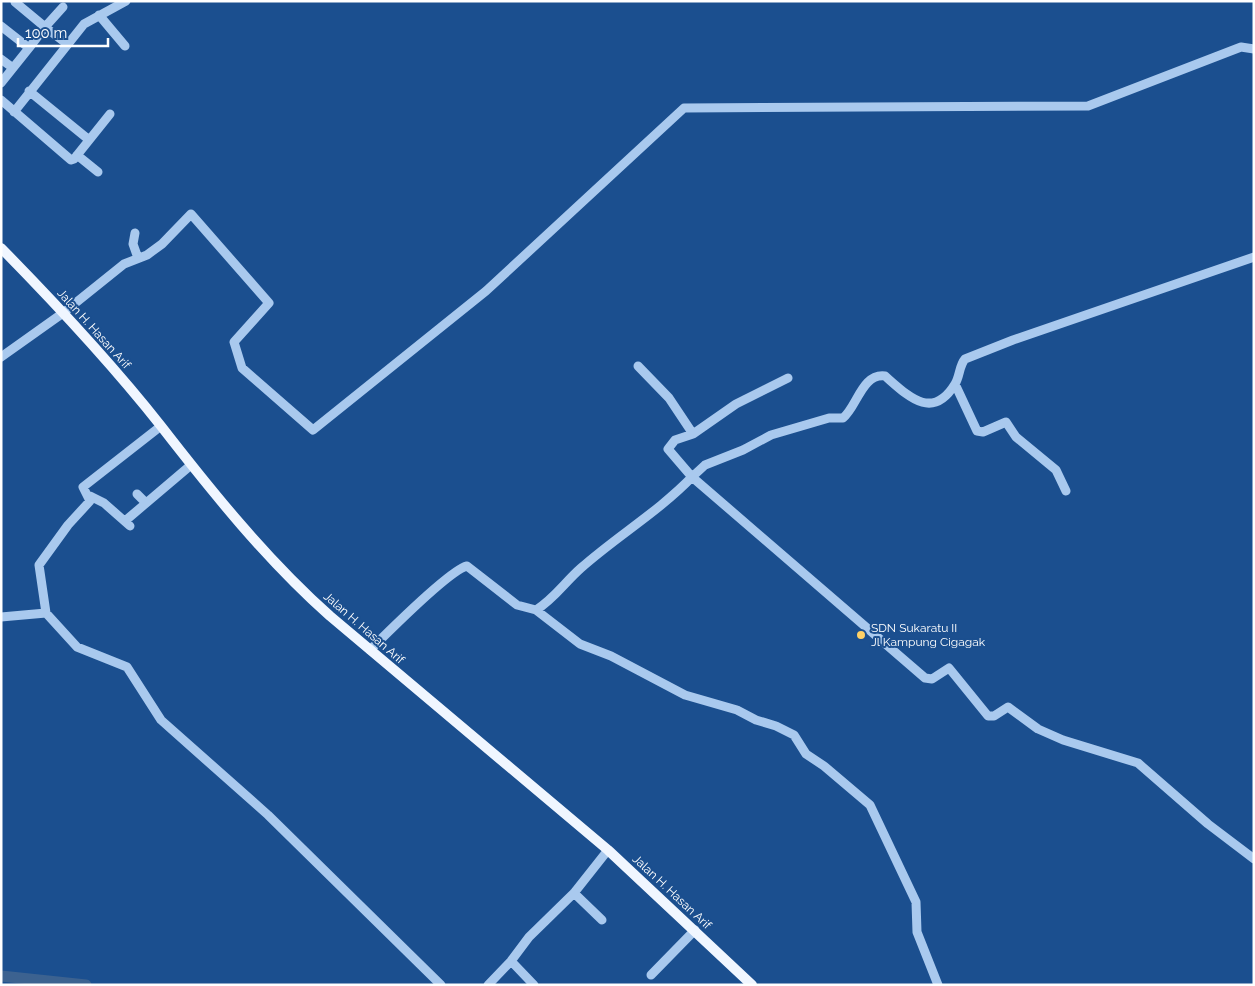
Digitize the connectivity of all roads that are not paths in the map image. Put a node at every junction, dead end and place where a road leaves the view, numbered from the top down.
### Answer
1 (126, 1) edge
2 (15, 2) edge
3 (63, 7) dead end
4 (99, 15) junction
5 (1, 26) edge
6 (46, 27) junction
7 (67, 44) junction
8 (125, 46) dead end
9 (29, 48) junction
10 (1254, 49) edge
11 (1, 59) edge
12 (13, 68) junction
13 (1, 83) edge
14 (29, 91) junction
15 (1, 100) edge
16 (14, 112) junction
17 (110, 114) dead end
18 (88, 139) junction
19 (77, 155) junction
20 (98, 172) dead end
21 (135, 233) dead end
22 (1, 248) edge
23 (1254, 257) edge
24 (138, 258) junction
25 (62, 312) junction
26 (1, 357) edge
27 (638, 366) dead end
28 (788, 378) dead end
29 (955, 384) junction
30 (161, 426) junction
31 (692, 434) junction
32 (191, 465) junction
33 (692, 477) junction
34 (1066, 491) dead end
35 (136, 494) dead end
36 (90, 496) junction
37 (146, 503) junction
38 (536, 610) junction
39 (46, 613) junction
40 (1, 617) edge
41 (370, 650) junction
42 (608, 850) junction
43 (1254, 859) edge
44 (574, 893) junction
45 (602, 920) dead end
46 (695, 930) junction
47 (511, 960) junction
48 (651, 975) dead end
49 (442, 985) edge
50 (488, 985) edge
51 (534, 985) edge
52 (752, 985) edge
53 (938, 985) edge

1 - 4 street
2 - 6 street
3 - 6 street
4 - 7 street
4 - 8 street
5 - 9 street
6 - 7 street
6 - 9 street
7 - 14 street
9 - 12 street
10 - 24 street
11 - 12 street
12 - 13 street
14 - 16 street
14 - 18 street
15 - 16 street
16 - 19 street
17 - 18 street
18 - 19 street
19 - 20 street
21 - 24 street
22 - 25 main road, Jalan H. Hasan Arif
23 - 29 street
24 - 25 street
25 - 26 street
25 - 30 main road, Jalan H. Hasan Arif
27 - 31 street
28 - 31 street
29 - 33 street
29 - 34 street
30 - 32 main road, Jalan H. Hasan Arif
30 - 36 street
31 - 33 street
32 - 37 street
32 - 41 main road, Jalan H. Hasan Arif
33 - 38 street
33 - 43 street
35 - 37 street
36 - 37 street
36 - 39 street
38 - 41 street
38 - 53 street
39 - 40 street
39 - 49 street
41 - 42 main road, Jalan H. Hasan Arif
42 - 44 street
42 - 46 main road, Jalan H. Hasan Arif
44 - 45 street
44 - 47 street
46 - 48 street
46 - 52 main road, Jalan H. Hasan Arif
47 - 50 street
47 - 51 street

